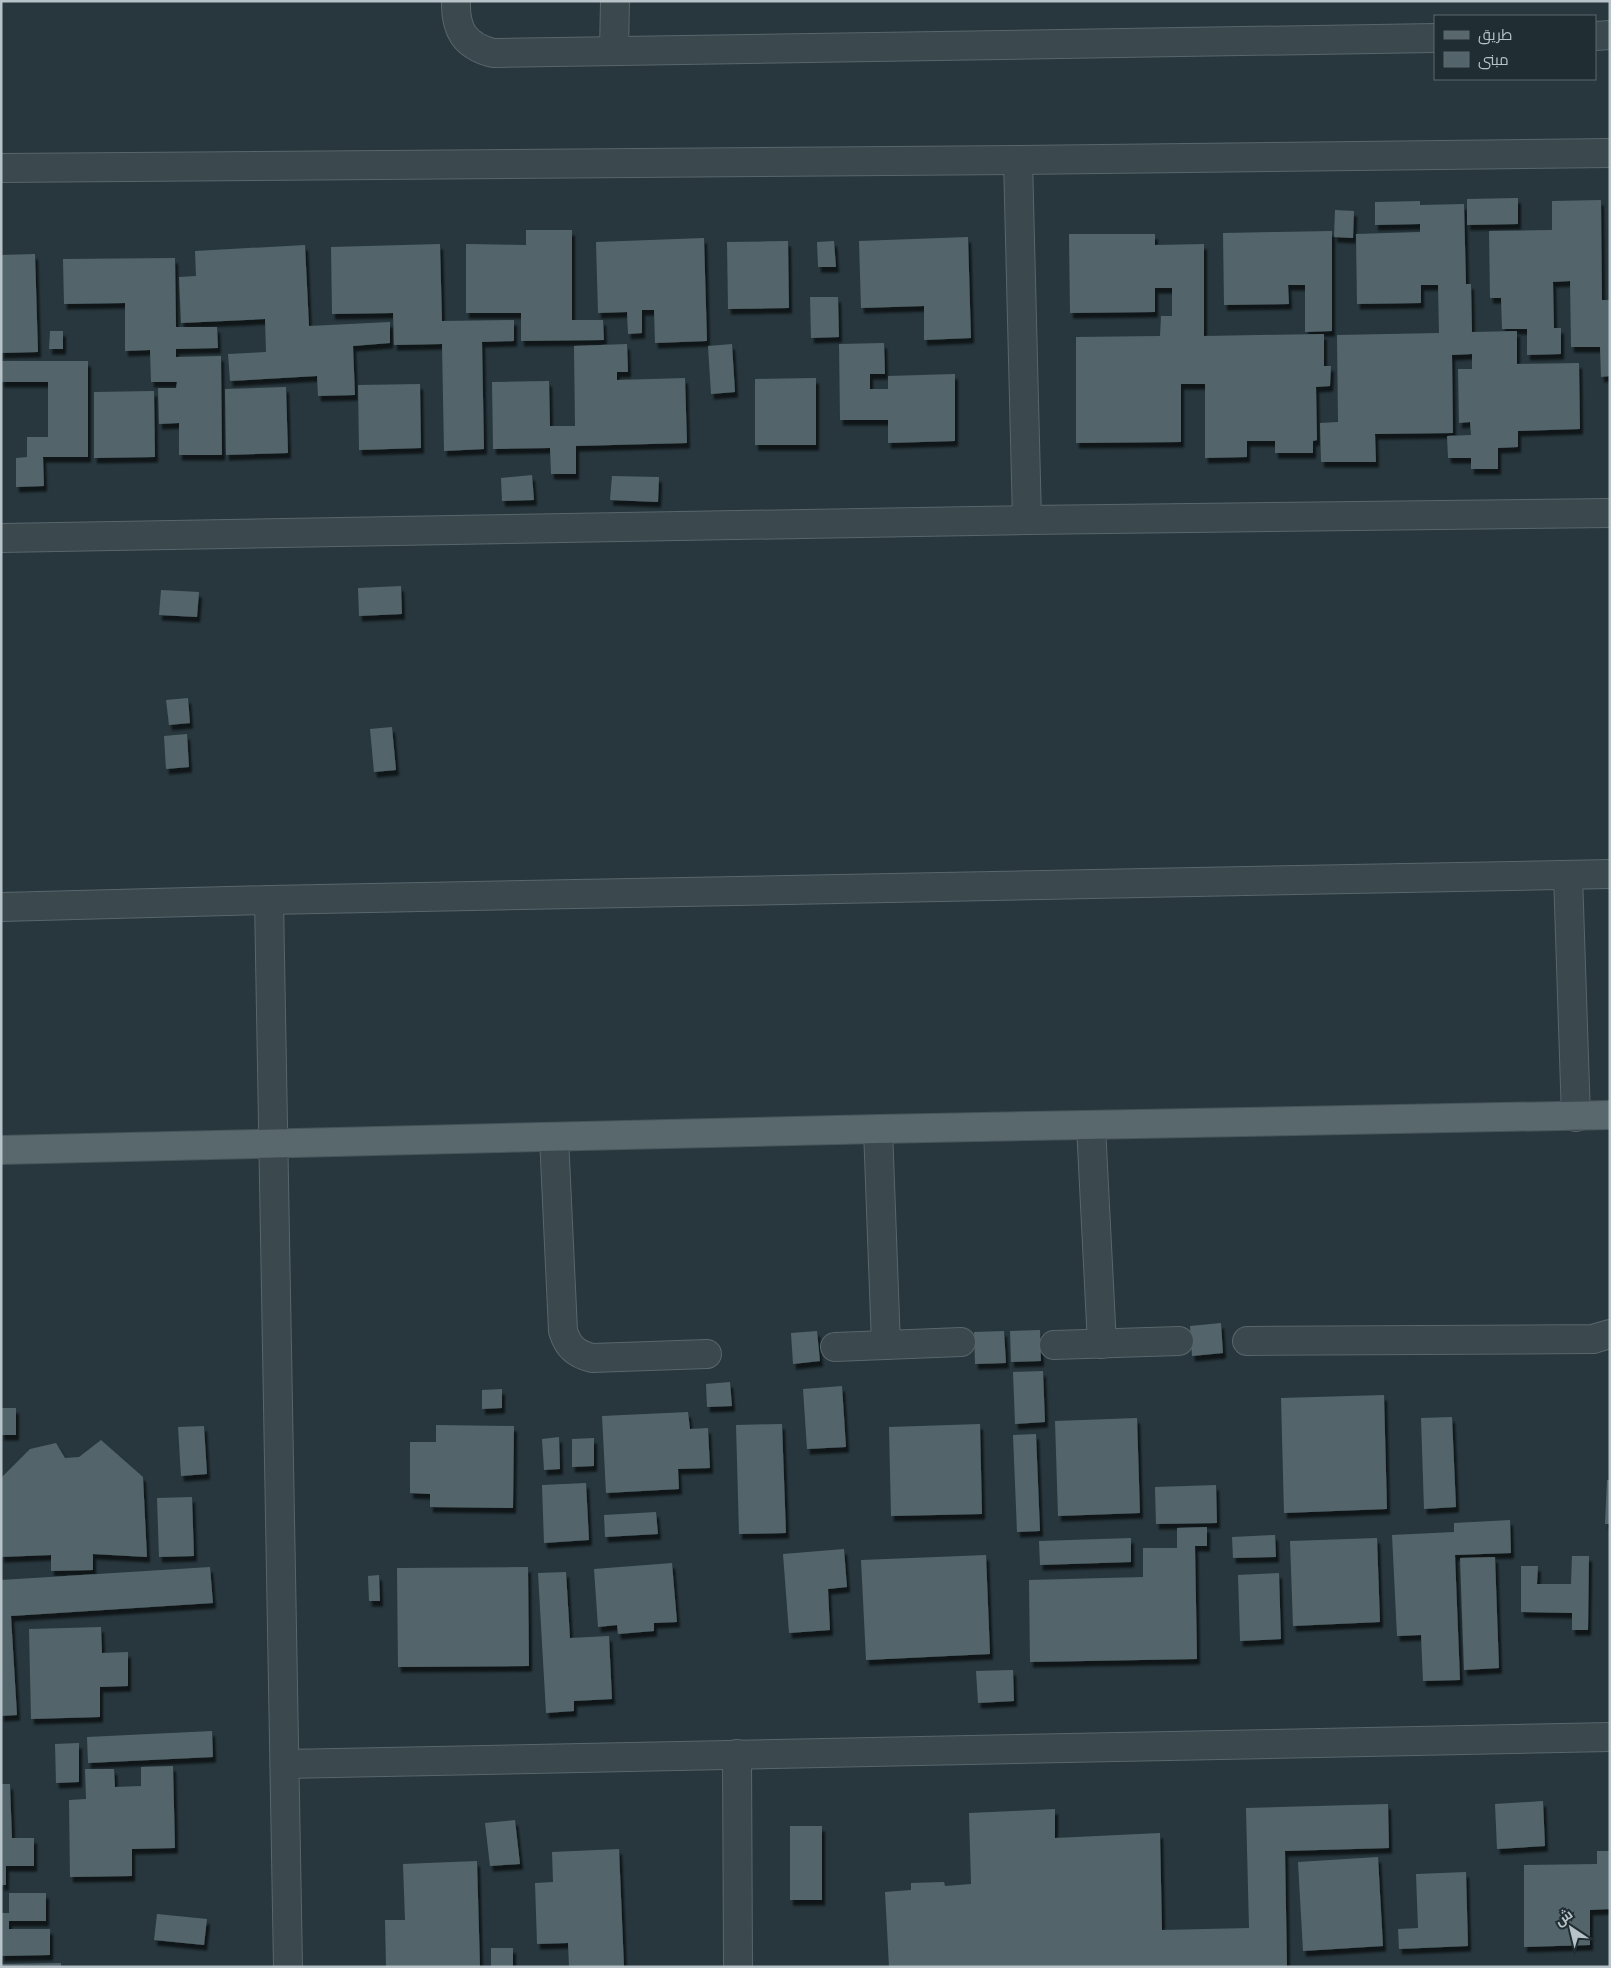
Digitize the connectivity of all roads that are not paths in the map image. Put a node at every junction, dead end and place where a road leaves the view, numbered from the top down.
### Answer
1 (614, 1) edge
2 (456, 6) edge
3 (1610, 35) edge
4 (1596, 36) edge
5 (1434, 38) edge
6 (614, 51) junction
7 (1610, 153) edge
8 (1018, 160) junction
9 (1, 168) edge
10 (1610, 513) edge
11 (1027, 520) junction
12 (1, 538) edge
13 (1610, 874) edge
14 (1568, 875) junction
15 (269, 900) junction
16 (1, 907) edge
17 (1610, 1115) edge
18 (1576, 1116) junction
19 (1091, 1126) junction
20 (878, 1129) junction
21 (554, 1136) junction
22 (274, 1143) junction
23 (1, 1150) edge
24 (1610, 1334) edge
25 (1179, 1341) dead end
26 (1247, 1341) dead end
27 (961, 1342) dead end
28 (1102, 1344) junction
29 (886, 1345) junction
30 (1054, 1345) dead end
31 (835, 1347) dead end
32 (707, 1354) dead end
33 (1610, 1737) edge
34 (736, 1754) junction
35 (285, 1764) junction
36 (288, 1967) edge
37 (738, 1967) edge

1 - 6 street
2 - 6 street
3 - 4 street
5 - 6 street
7 - 8 street
8 - 9 street
8 - 11 street
10 - 11 street
11 - 12 street
13 - 14 street
14 - 15 street
14 - 18 street
15 - 16 street
15 - 22 street
17 - 18 main road
18 - 19 main road
19 - 20 main road
19 - 28 street
20 - 21 main road
20 - 29 street
21 - 22 main road
21 - 32 street
22 - 23 main road
22 - 35 street
24 - 26 street
25 - 28 street
27 - 29 street
28 - 30 street
29 - 31 street
33 - 34 street
34 - 35 street
34 - 37 street
35 - 36 street

